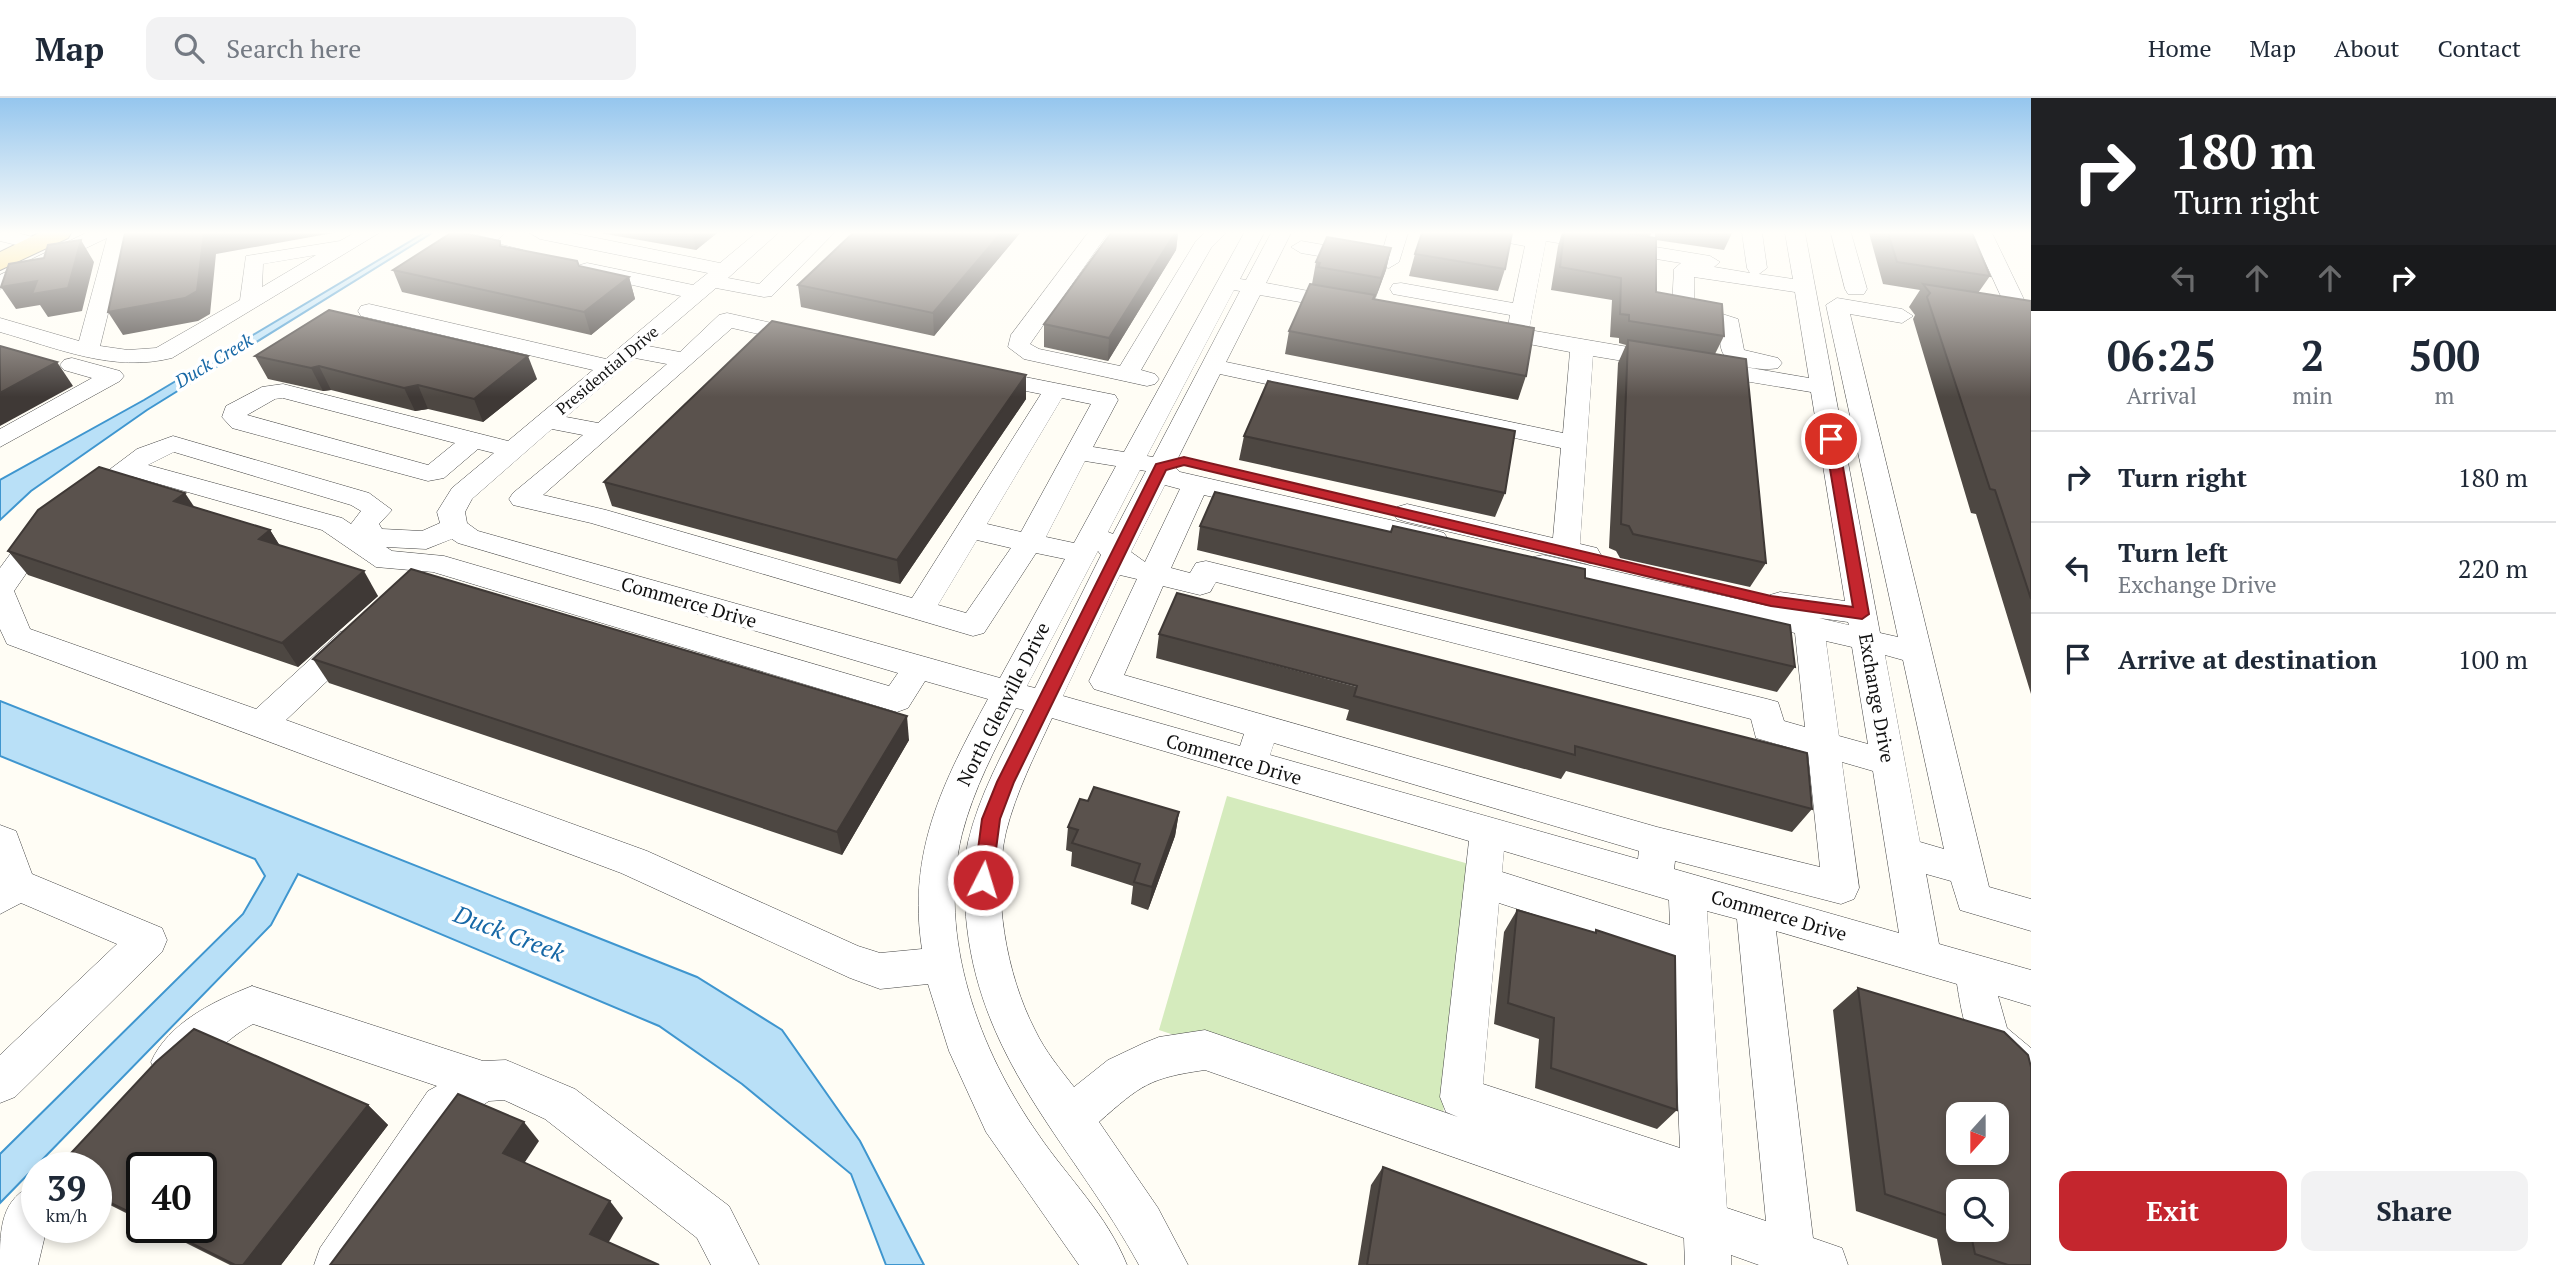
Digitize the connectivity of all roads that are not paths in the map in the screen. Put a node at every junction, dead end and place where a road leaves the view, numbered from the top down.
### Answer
1 (104, 287) edge
2 (251, 287) edge
3 (278, 287) edge
4 (704, 287) edge
5 (746, 287) edge
6 (768, 287) edge
7 (1058, 287) edge
8 (1180, 287) edge
9 (1225, 287) edge
10 (1254, 287) edge
11 (1284, 287) edge
12 (1527, 287) edge
13 (1684, 287) edge
14 (1786, 287) edge
15 (1798, 287) edge
16 (1804, 287) edge
17 (1844, 287) edge
18 (2011, 287) edge
19 (1401, 289) dead end
20 (1805, 291) junction
21 (250, 304) junction
22 (1845, 305) junction
23 (1907, 307) dead end
24 (1372, 309) edge
25 (1522, 311) junction
26 (1993, 311) edge
27 (369, 312) dead end
28 (2026, 316) edge
29 (0, 325) edge
30 (1464, 325) edge
31 (1517, 335) junction
32 (836, 344) edge
33 (0, 345) edge
34 (1583, 347) junction
35 (88, 348) junction
36 (631, 350) junction
37 (685, 360) junction
38 (1214, 366) junction
39 (611, 367) junction
40 (1851, 367) junction
41 (958, 371) edge
42 (1127, 374) junction
43 (1172, 384) junction
44 (1054, 392) junction
45 (1823, 394) junction
46 (547, 421) junction
47 (603, 431) junction
48 (1866, 433) junction
49 (0, 439) edge
50 (473, 440) junction
51 (1575, 443) junction
52 (513, 450) junction
53 (1077, 452) junction
54 (1146, 464) junction
55 (127, 467) junction
56 (1838, 480) junction
57 (1195, 485) junction
58 (1879, 488) junction
59 (96, 489) edge
60 (65, 511) edge
61 (1846, 524) junction
62 (458, 525) junction
63 (1097, 525) junction
64 (970, 529) junction
65 (1889, 533) junction
66 (369, 541) junction
67 (1029, 543) junction
68 (1566, 550) junction
69 (1081, 553) junction
70 (1115, 556) junction
71 (1852, 558) junction
72 (434, 563) junction
73 (1898, 568) junction
74 (1154, 574) junction
75 (0, 590) edge
76 (403, 591) edge
77 (1906, 606) junction
78 (920, 610) junction
79 (1862, 616) junction
80 (373, 620) edge
81 (1809, 626) junction
82 (1916, 652) junction
83 (917, 668) junction
84 (1873, 676) junction
85 (1924, 688) junction
86 (1006, 694) junction
87 (1044, 705) junction
88 (261, 724) junction
89 (1881, 724) junction
90 (1262, 727) junction
91 (1936, 737) junction
92 (1824, 743) junction
93 (1251, 764) junction
94 (1889, 767) junction
95 (1947, 788) junction
96 (1488, 832) junction
97 (0, 840) edge
98 (1657, 842) junction
99 (1904, 853) junction
100 (1966, 870) junction
101 (1483, 882) junction
102 (1672, 884) junction
103 (8, 891) edge
104 (1754, 908) junction
105 (2031, 915) edge
106 (1690, 948) junction
107 (1922, 956) junction
108 (944, 964) junction
109 (1974, 971) junction
110 (2031, 988) edge
111 (2031, 1069) edge
112 (483, 1081) junction
113 (0, 1083) edge
114 (149, 1087) edge
115 (1070, 1118) junction
116 (1703, 1178) junction
117 (23, 1243) edge
118 (1707, 1245) edge
119 (1809, 1259) edge
120 (21, 1262) edge
121 (337, 1265) edge
122 (736, 1265) edge
123 (1104, 1265) edge
124 (1165, 1265) edge

1 - 35 street
2 - 21 street
3 - 21 street
4 - 36 street, Presidential Drive
5 - 6 street
7 - 42 street
8 - 42 street
9 - 43 street, North Glenville Drive
10 - 38 street, North Glenville Drive
11 - 24 street
12 - 25 street
13 - 45 street
14 - 20 street
15 - 20 street
16 - 20 street, Exchange Drive
17 - 22 street
18 - 28 street
19 - 25 street
20 - 22 street
20 - 22 street
20 - 45 street, Exchange Drive
21 - 35 street
22 - 23 street
22 - 40 street
25 - 31 street
26 - 28 street
27 - 39 street
29 - 35 street
30 - 31 street
31 - 34 street
32 - 37 street
33 - 49 street
34 - 45 street
34 - 51 street
36 - 37 street
36 - 39 street, Presidential Drive
37 - 47 street
38 - 51 street
38 - 54 street, North Glenville Drive
39 - 46 street, Presidential Drive
40 - 45 street
40 - 48 street
41 - 44 street
42 - 43 street
43 - 54 street, North Glenville Drive
44 - 53 street
44 - 64 street
45 - 48 street
45 - 56 street, Exchange Drive
46 - 47 street
46 - 52 street, Presidential Drive
47 - 78 street
48 - 58 street
50 - 50 street
50 - 52 street
51 - 68 street
52 - 62 street, Presidential Drive
53 - 54 street
53 - 67 street
54 - 57 street
54 - 63 street, North Glenville Drive
54 - 68 street
54 - 70 street, North Glenville Drive
55 - 59 street
55 - 66 street
55 - 66 street
56 - 58 street
56 - 61 street, Exchange Drive
57 - 74 street
57 - 81 street
58 - 65 street
60 - 75 street
61 - 65 street
61 - 71 street, Exchange Drive
62 - 66 street
62 - 72 street, Presidential Drive
62 - 83 street, Commerce Drive
63 - 69 street, North Glenville Drive
63 - 70 street
64 - 67 street
64 - 78 street
65 - 73 street
66 - 72 street
67 - 69 street
67 - 78 street
68 - 79 street
69 - 86 street, North Glenville Drive
70 - 74 street
70 - 87 street, North Glenville Drive
71 - 73 street
71 - 79 street, Exchange Drive
72 - 76 street, Presidential Drive
72 - 83 street
73 - 77 street
74 - 90 street
74 - 92 street
75 - 88 street
77 - 79 street
77 - 82 street
79 - 81 street
79 - 82 street
79 - 84 street, Exchange Drive
80 - 88 street
81 - 92 street
82 - 85 street
83 - 86 street, Commerce Drive
84 - 85 street
84 - 89 street, Exchange Drive
85 - 91 street
86 - 87 street, Commerce Drive
86 - 108 street, North Glenville Drive
87 - 93 street, Commerce Drive
87 - 115 street, North Glenville Drive
88 - 108 street
89 - 91 street
89 - 94 street, Exchange Drive
90 - 93 street
90 - 98 street
91 - 95 street
92 - 94 street
92 - 98 street
93 - 96 street, Commerce Drive
94 - 95 street
94 - 99 street, Exchange Drive
95 - 100 street
96 - 101 street
96 - 102 street, Commerce Drive
97 - 103 street
98 - 102 street
99 - 100 street
99 - 107 street, Exchange Drive
100 - 105 street
101 - 106 street
101 - 116 street
102 - 104 street, Commerce Drive
102 - 106 street
103 - 113 street
104 - 107 street, Commerce Drive
104 - 119 street
106 - 116 street
107 - 109 street, Commerce Drive
108 - 123 street, North Glenville Drive
109 - 110 street, Commerce Drive
109 - 111 street
112 - 114 street
112 - 121 street
112 - 122 street
115 - 118 street
115 - 124 street, North Glenville Drive
116 - 118 street
117 - 120 street
118 - 119 street

